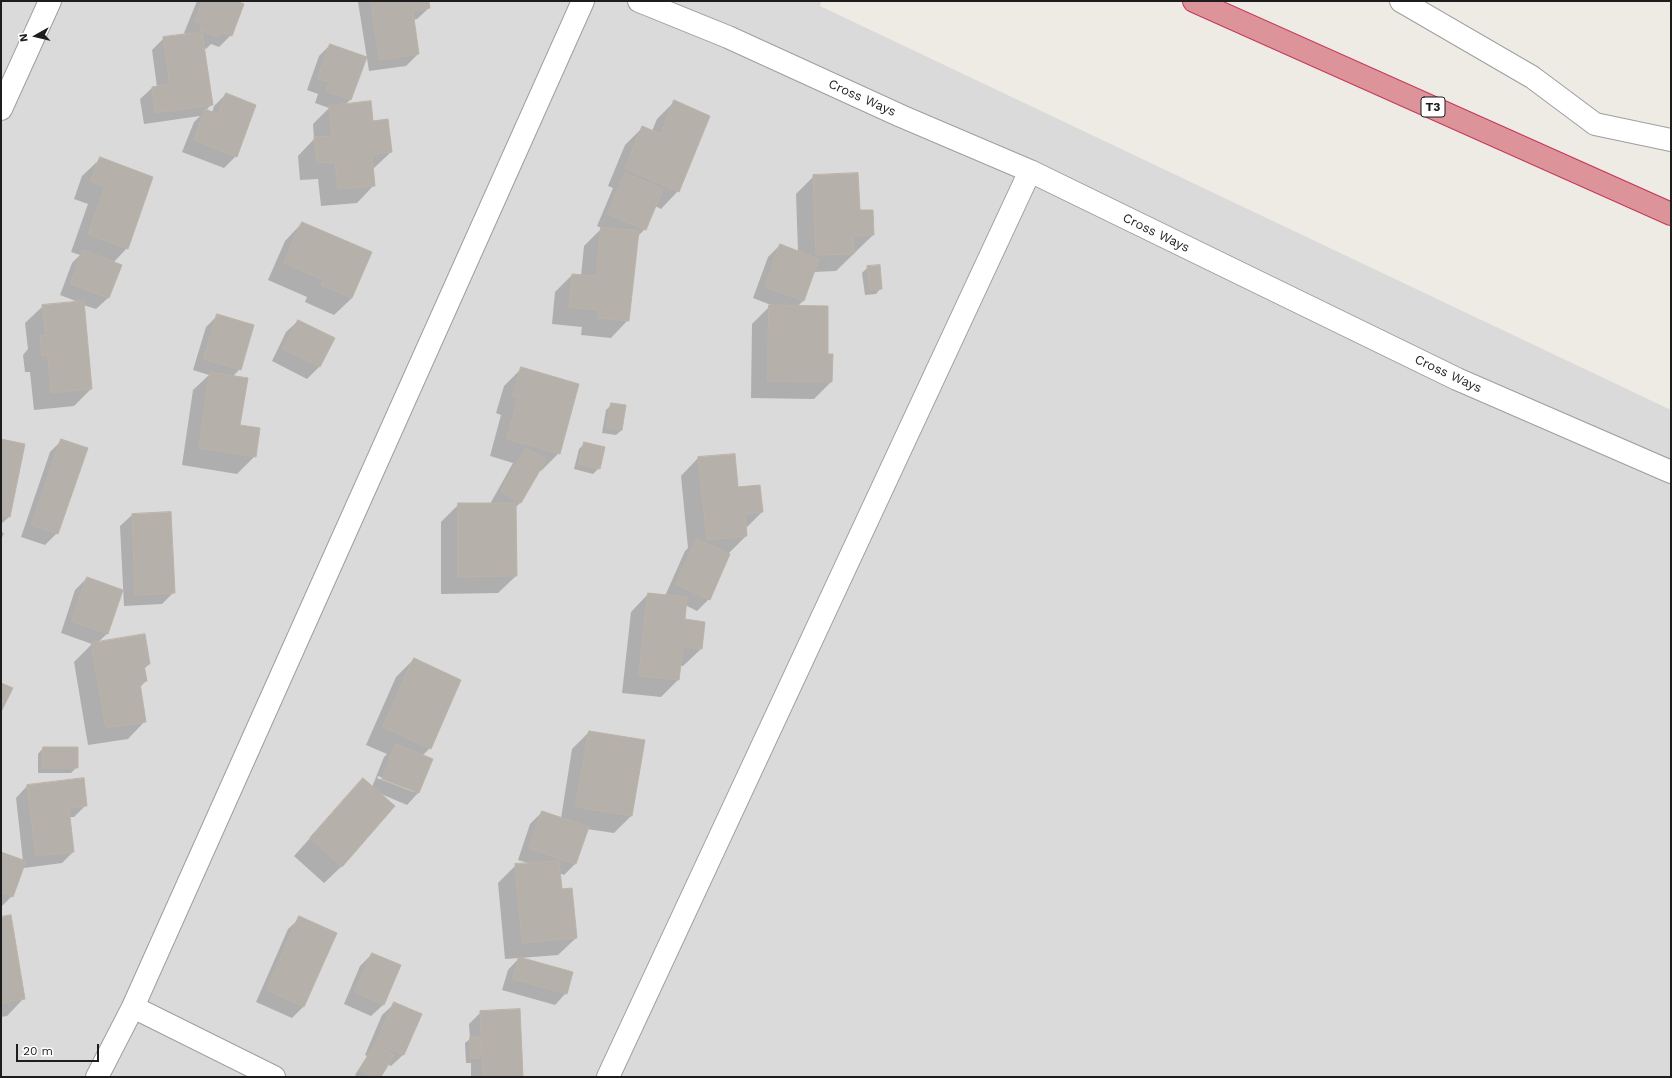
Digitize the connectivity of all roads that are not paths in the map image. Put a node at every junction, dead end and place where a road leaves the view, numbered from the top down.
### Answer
1 (50, 1) edge
2 (583, 1) edge
3 (639, 1) edge
4 (1194, 1) edge
5 (1401, 1) edge
6 (1, 109) edge
7 (1671, 140) edge
8 (1030, 172) junction
9 (1671, 214) edge
10 (1671, 472) edge
11 (133, 1007) junction
12 (97, 1077) edge
13 (274, 1077) edge
14 (608, 1077) edge

1 - 6 street
2 - 11 street
3 - 8 street, Cross Ways
4 - 9 highway, T3
5 - 7 street
8 - 10 street, Cross Ways
8 - 14 street
11 - 12 street
11 - 13 street

